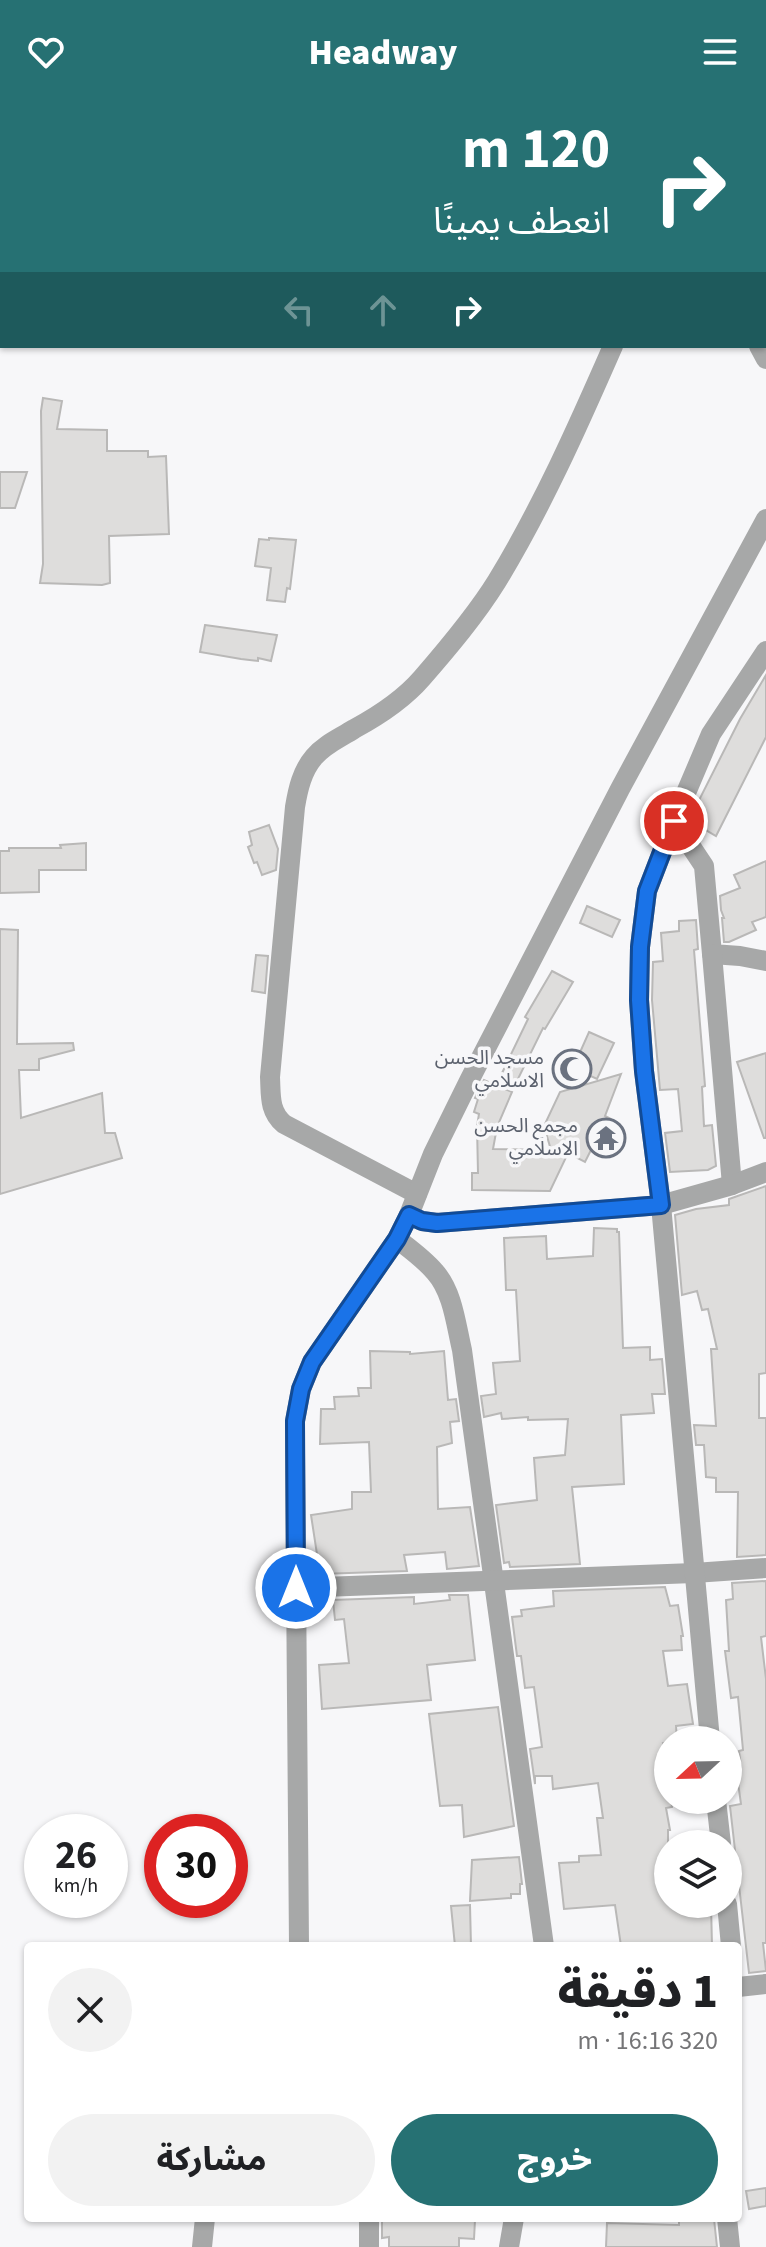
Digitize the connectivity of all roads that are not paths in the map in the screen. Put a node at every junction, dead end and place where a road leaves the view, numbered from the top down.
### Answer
1 (612, 348) edge
2 (766, 519) edge
3 (766, 651) edge
4 (674, 821) junction
5 (712, 954) junction
6 (766, 961) edge
7 (766, 1172) edge
8 (732, 1185) junction
9 (417, 1194) junction
10 (661, 1205) junction
11 (409, 1215) junction
12 (397, 1239) junction
13 (766, 1568) edge
14 (694, 1573) junction
15 (494, 1580) junction
16 (296, 1588) junction
17 (709, 1726) edge
18 (728, 1918) edge
19 (299, 1942) edge
20 (543, 1942) edge
21 (731, 1942) edge
22 (766, 1984) edge
23 (742, 1987) edge
24 (205, 2222) edge
25 (369, 2222) edge
26 (513, 2222) edge
27 (727, 2222) edge
28 (202, 2247) edge
29 (369, 2247) edge
30 (509, 2247) edge
31 (730, 2247) edge

1 - 9 street
2 - 9 street
3 - 4 street
4 - 5 street
4 - 10 street
5 - 6 street
5 - 8 street
7 - 8 street
8 - 10 street
9 - 11 street
10 - 11 street
10 - 14 street
11 - 12 street
12 - 15 street
12 - 16 street
13 - 14 street
14 - 15 street
14 - 17 street
15 - 16 street
15 - 20 street
16 - 19 street
18 - 21 street
22 - 23 street
24 - 28 street
25 - 29 street
26 - 30 street
27 - 31 street

